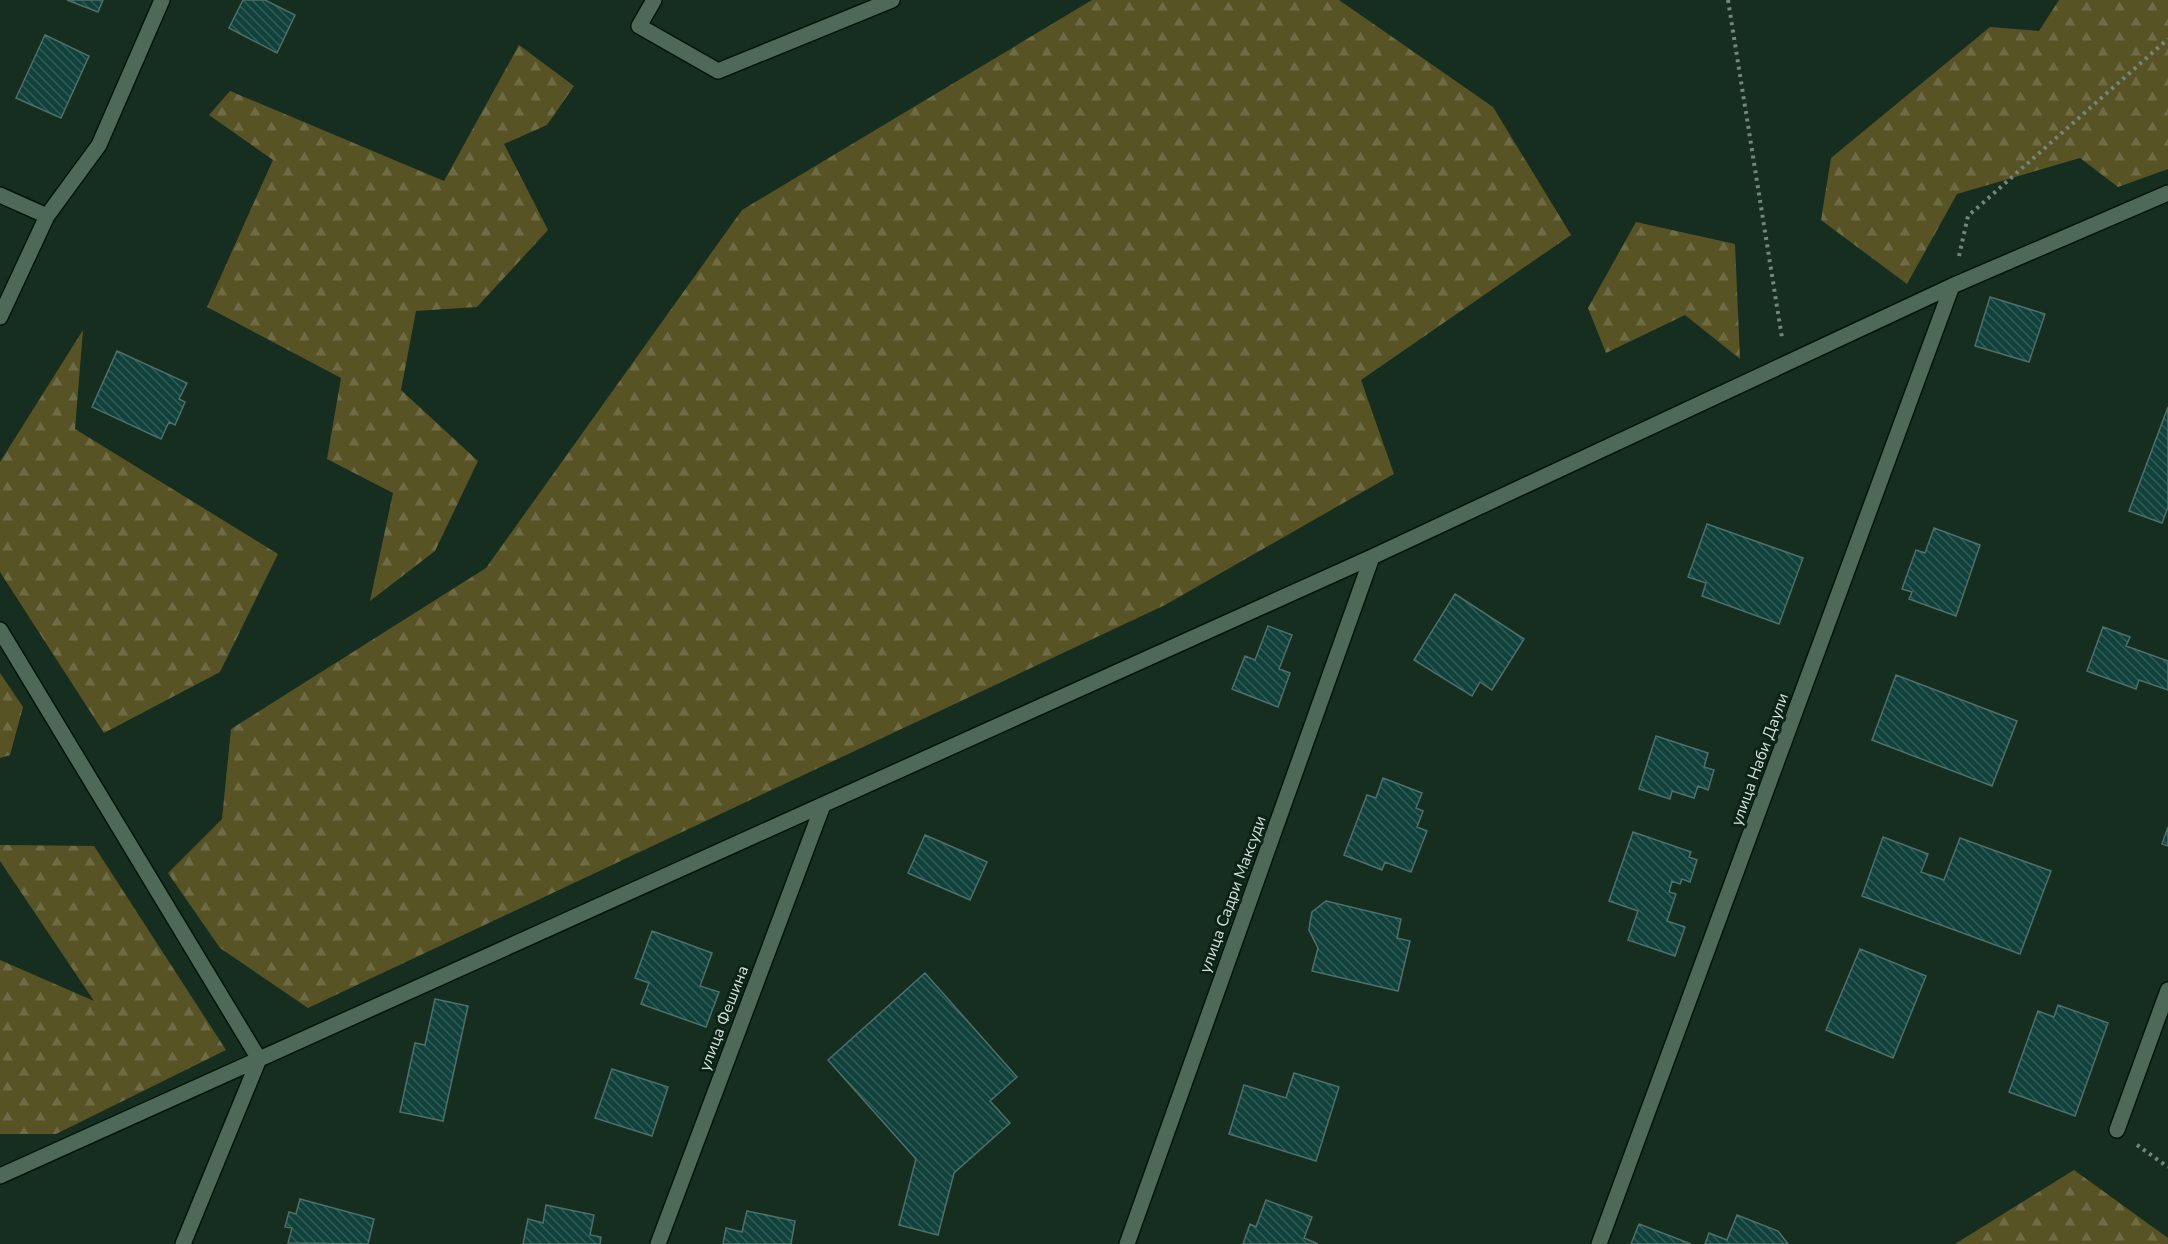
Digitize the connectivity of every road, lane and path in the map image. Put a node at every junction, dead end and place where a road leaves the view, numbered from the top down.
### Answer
1 (162, 0) edge
2 (654, 0) edge
3 (892, 0) edge
4 (1728, 0) edge
5 (2168, 39) edge
6 (2168, 193) edge
7 (0, 195) edge
8 (47, 216) junction
9 (1952, 286) junction
10 (0, 317) edge
11 (1786, 363) junction
12 (1372, 557) junction
13 (0, 630) edge
14 (823, 805) junction
15 (2168, 990) edge
16 (259, 1059) junction
17 (2117, 1130) joint
18 (2168, 1167) edge
19 (0, 1176) edge
20 (183, 1244) edge
21 (658, 1244) edge
22 (1127, 1244) edge
23 (1599, 1244) edge

1 - 8 street
2 - 3 street
4 - 11 path
5 - 9 path
6 - 9 street
7 - 8 street
8 - 10 street
9 - 11 street
9 - 23 street, улица Наби Даули
11 - 12 street
12 - 14 street
12 - 22 street, улица Садри Максуди
13 - 16 street
14 - 16 street
14 - 21 street, улица Фешина
15 - 17 street
16 - 19 street
16 - 20 street
17 - 18 path

